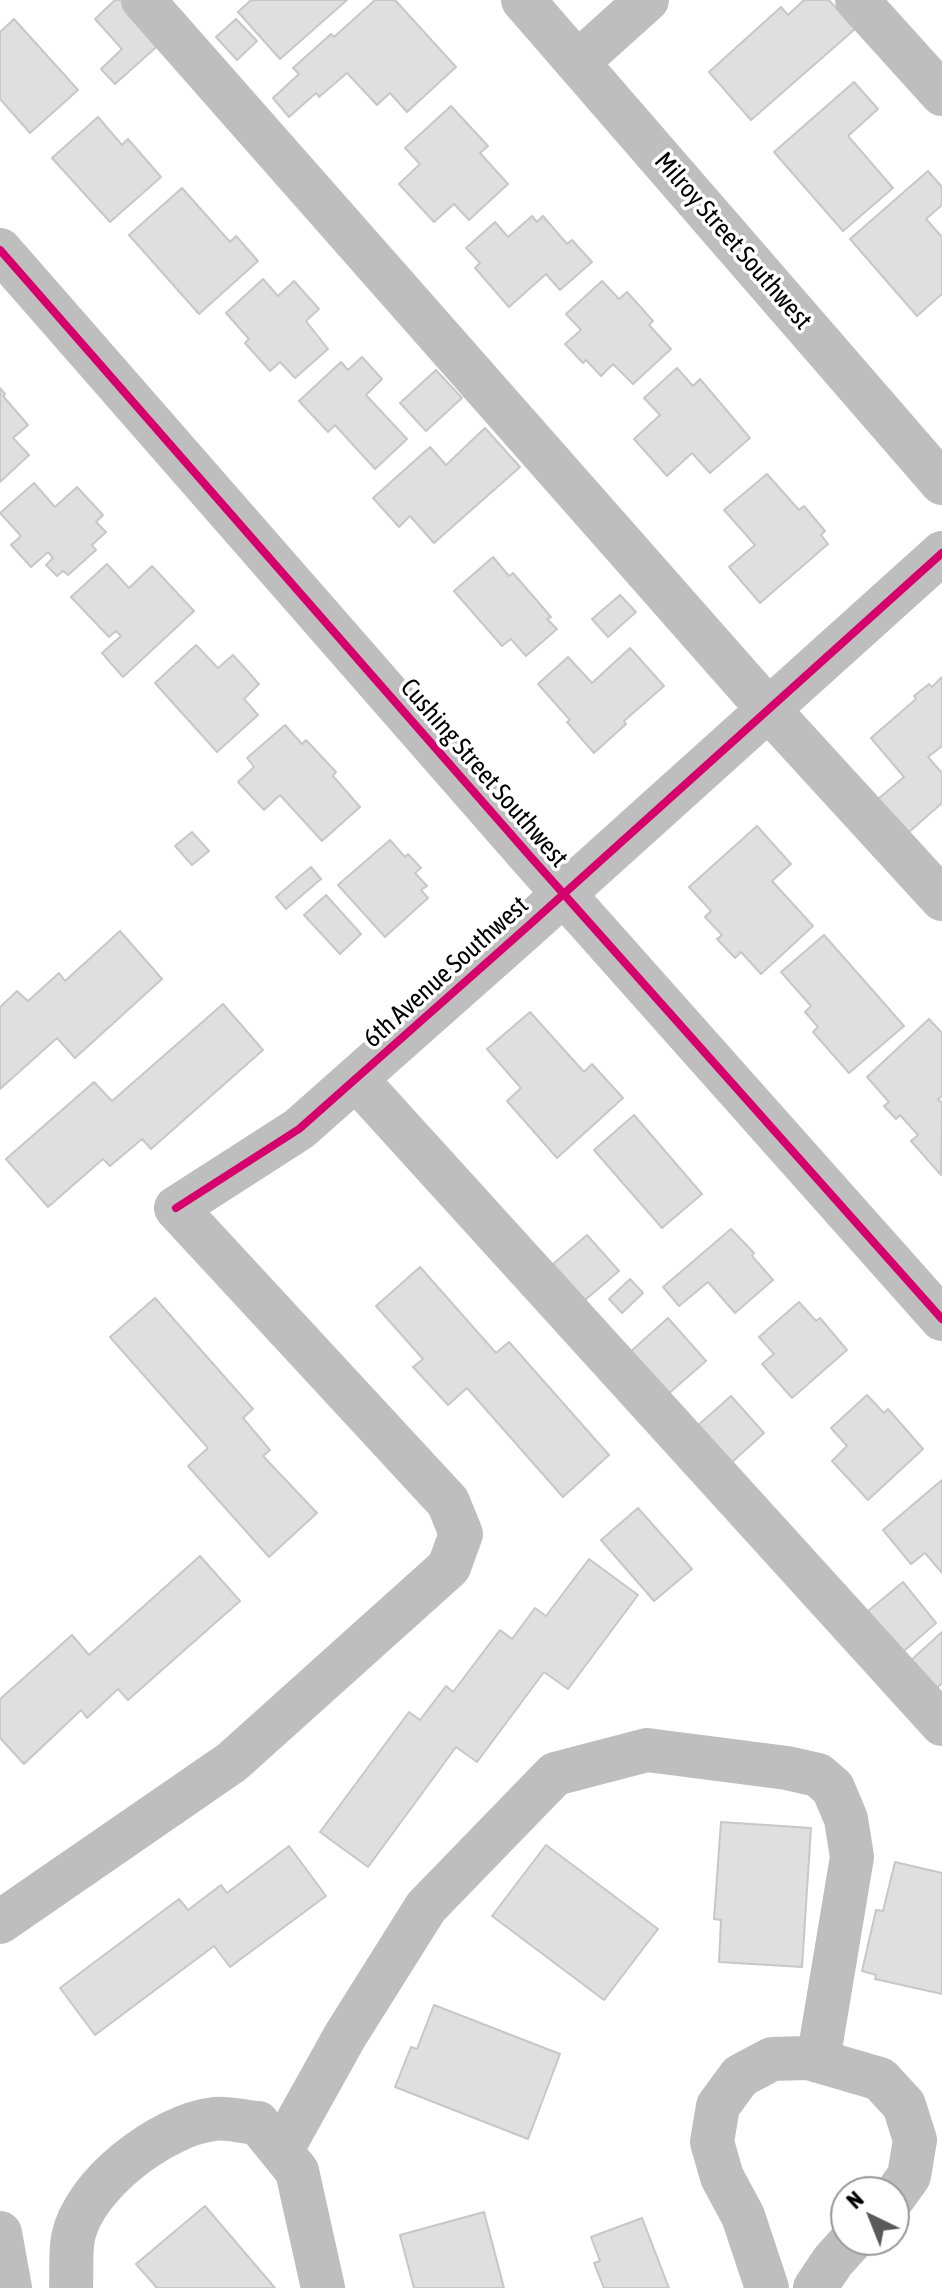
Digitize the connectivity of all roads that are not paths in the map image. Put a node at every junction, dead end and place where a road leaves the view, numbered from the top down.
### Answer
1 (143, 0) edge
2 (523, 0) edge
3 (647, 0) edge
4 (857, 0) edge
5 (578, 62) junction
6 (942, 94) edge
7 (0, 250) edge
8 (942, 483) edge
9 (942, 553) edge
10 (768, 709) junction
11 (564, 894) junction
12 (942, 899) edge
13 (356, 1079) junction
14 (942, 1319) edge
15 (942, 1724) edge
16 (0, 1922) edge
17 (818, 2061) junction
18 (281, 2151) junction
19 (909, 2176) edge
20 (0, 2233) edge
21 (838, 2256) edge
22 (10, 2288) edge
23 (71, 2288) edge
24 (323, 2288) edge
25 (767, 2288) edge
26 (815, 2288) edge

1 - 10 street
2 - 5 street, Milroy Street Southwest
3 - 5 street
4 - 6 street
5 - 8 street, Milroy Street Southwest
7 - 11 street, Cushing Street Southwest
9 - 10 street, 6th Avenue Southwest
10 - 11 street, 6th Avenue Southwest
10 - 12 street
11 - 13 street, 6th Avenue Southwest
11 - 14 street, Cushing Street Southwest
13 - 15 street
13 - 16 street, 6th Avenue Southwest
17 - 18 street
17 - 19 street
17 - 25 street
18 - 23 street
18 - 24 street
20 - 22 street
21 - 26 street

